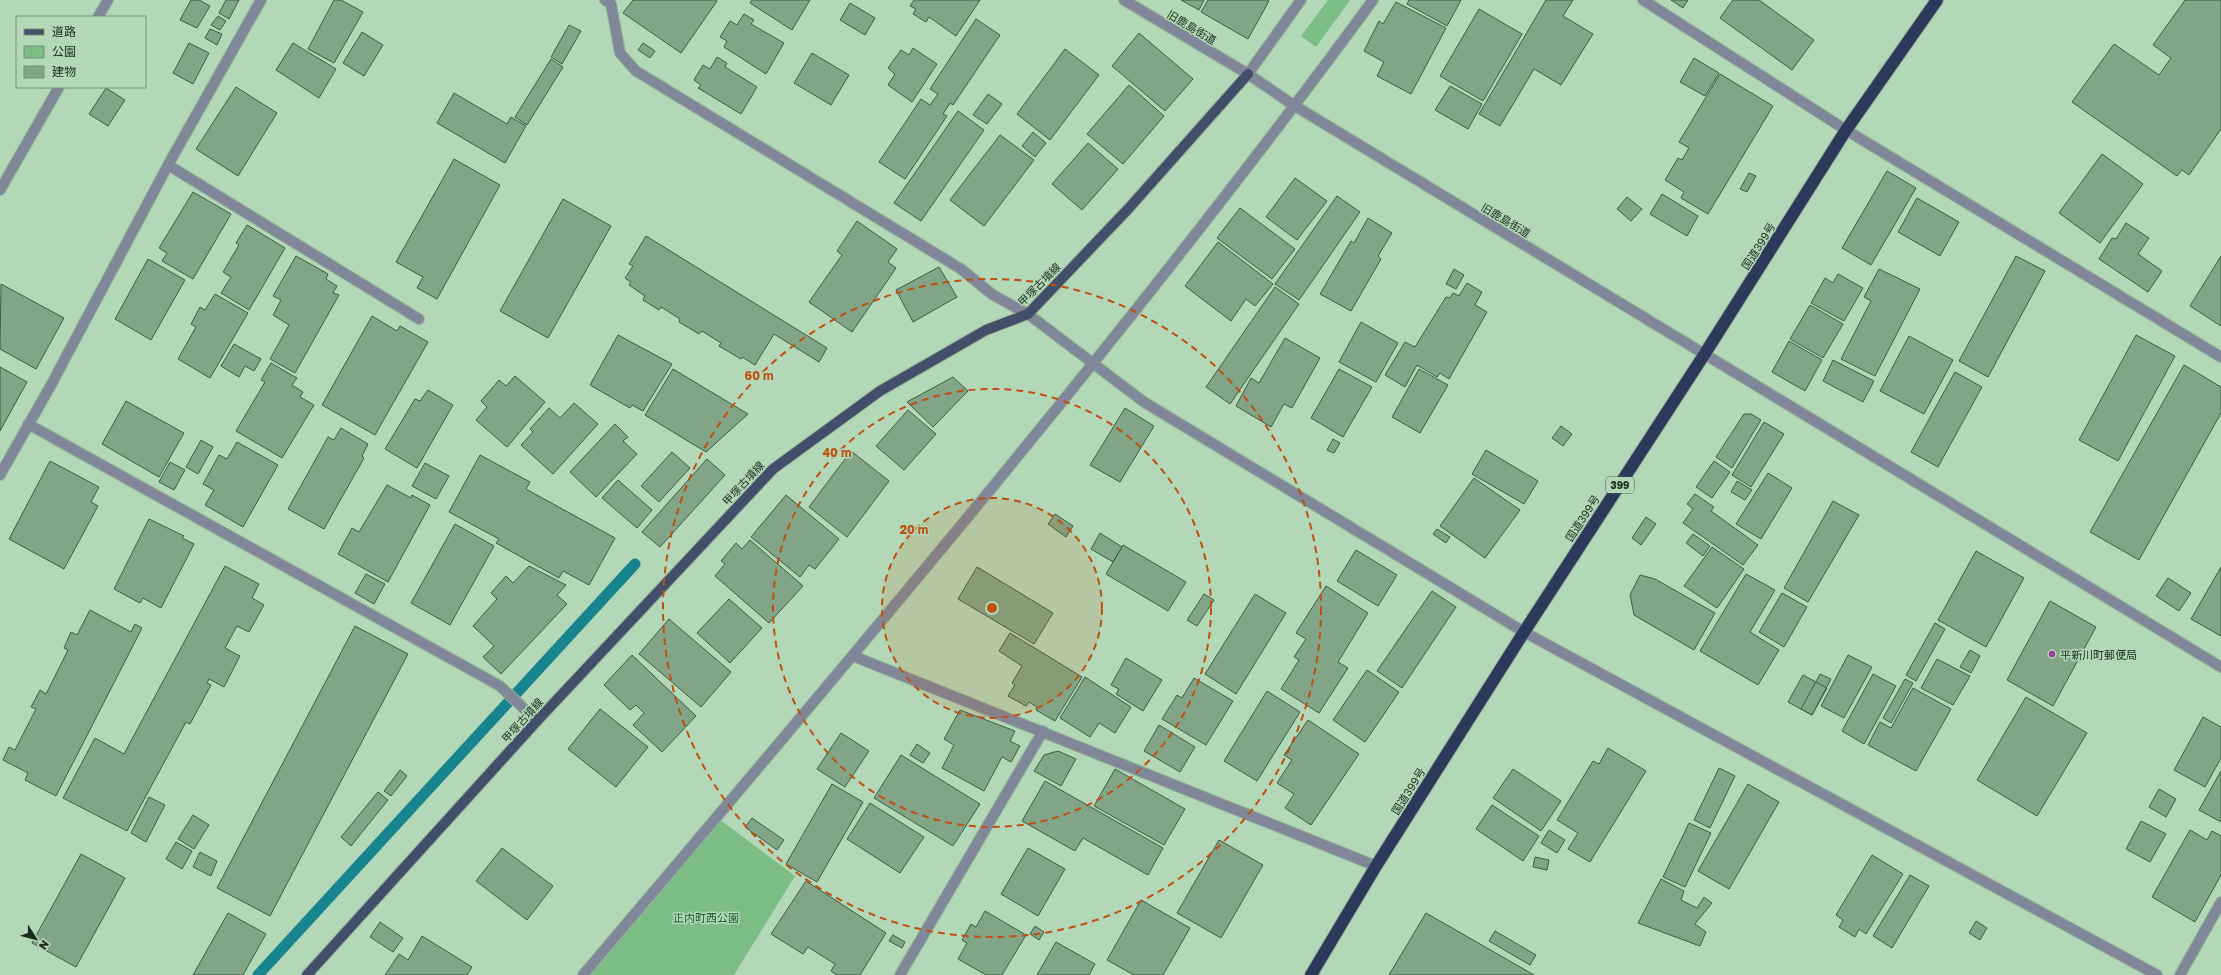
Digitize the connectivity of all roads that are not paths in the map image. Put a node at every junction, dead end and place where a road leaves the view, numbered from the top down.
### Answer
1 (108, 0) edge
2 (261, 0) edge
3 (605, 0) edge
4 (1124, 0) edge
5 (1301, 0) edge
6 (1373, 0) edge
7 (1643, 0) edge
8 (1937, 0) edge
9 (99, 16) edge
10 (1248, 74) junction
11 (58, 88) edge
12 (1295, 106) junction
13 (1846, 130) junction
14 (168, 165) junction
15 (0, 190) edge
16 (1028, 314) junction
17 (419, 319) dead end
18 (1704, 355) junction
19 (2221, 357) edge
20 (1093, 362) junction
21 (28, 424) junction
22 (0, 475) edge
23 (1524, 632) junction
24 (853, 656) junction
25 (2221, 667) edge
26 (537, 721) junction
27 (1043, 731) junction
28 (1376, 866) junction
29 (2221, 902) edge
30 (307, 975) edge
31 (583, 975) edge
32 (900, 975) edge
33 (1311, 975) edge
34 (2157, 975) edge
35 (2180, 975) edge

1 - 9 street
2 - 14 street
3 - 16 street
4 - 10 street, 旧鹿島街道
5 - 10 street
6 - 12 street
7 - 13 street
8 - 13 highway, 国道399号 / 399
10 - 12 street, 旧鹿島街道
10 - 16 main road, 甲塚古墳線
11 - 15 street
12 - 18 street, 旧鹿島街道
12 - 20 street
13 - 18 highway, 国道399号 / 399
13 - 19 street
14 - 17 street
14 - 21 street
16 - 20 street
16 - 26 main road, 甲塚古墳線
18 - 23 highway, 国道399号 / 399
18 - 25 street, 旧鹿島街道
20 - 23 street
20 - 24 street
21 - 22 street
21 - 26 street
23 - 28 highway, 国道399号 / 399
23 - 34 street
24 - 27 street
24 - 31 street
26 - 30 main road, 甲塚古墳線
27 - 28 street
27 - 32 street
28 - 33 highway, 国道399号 / 399
29 - 35 street

